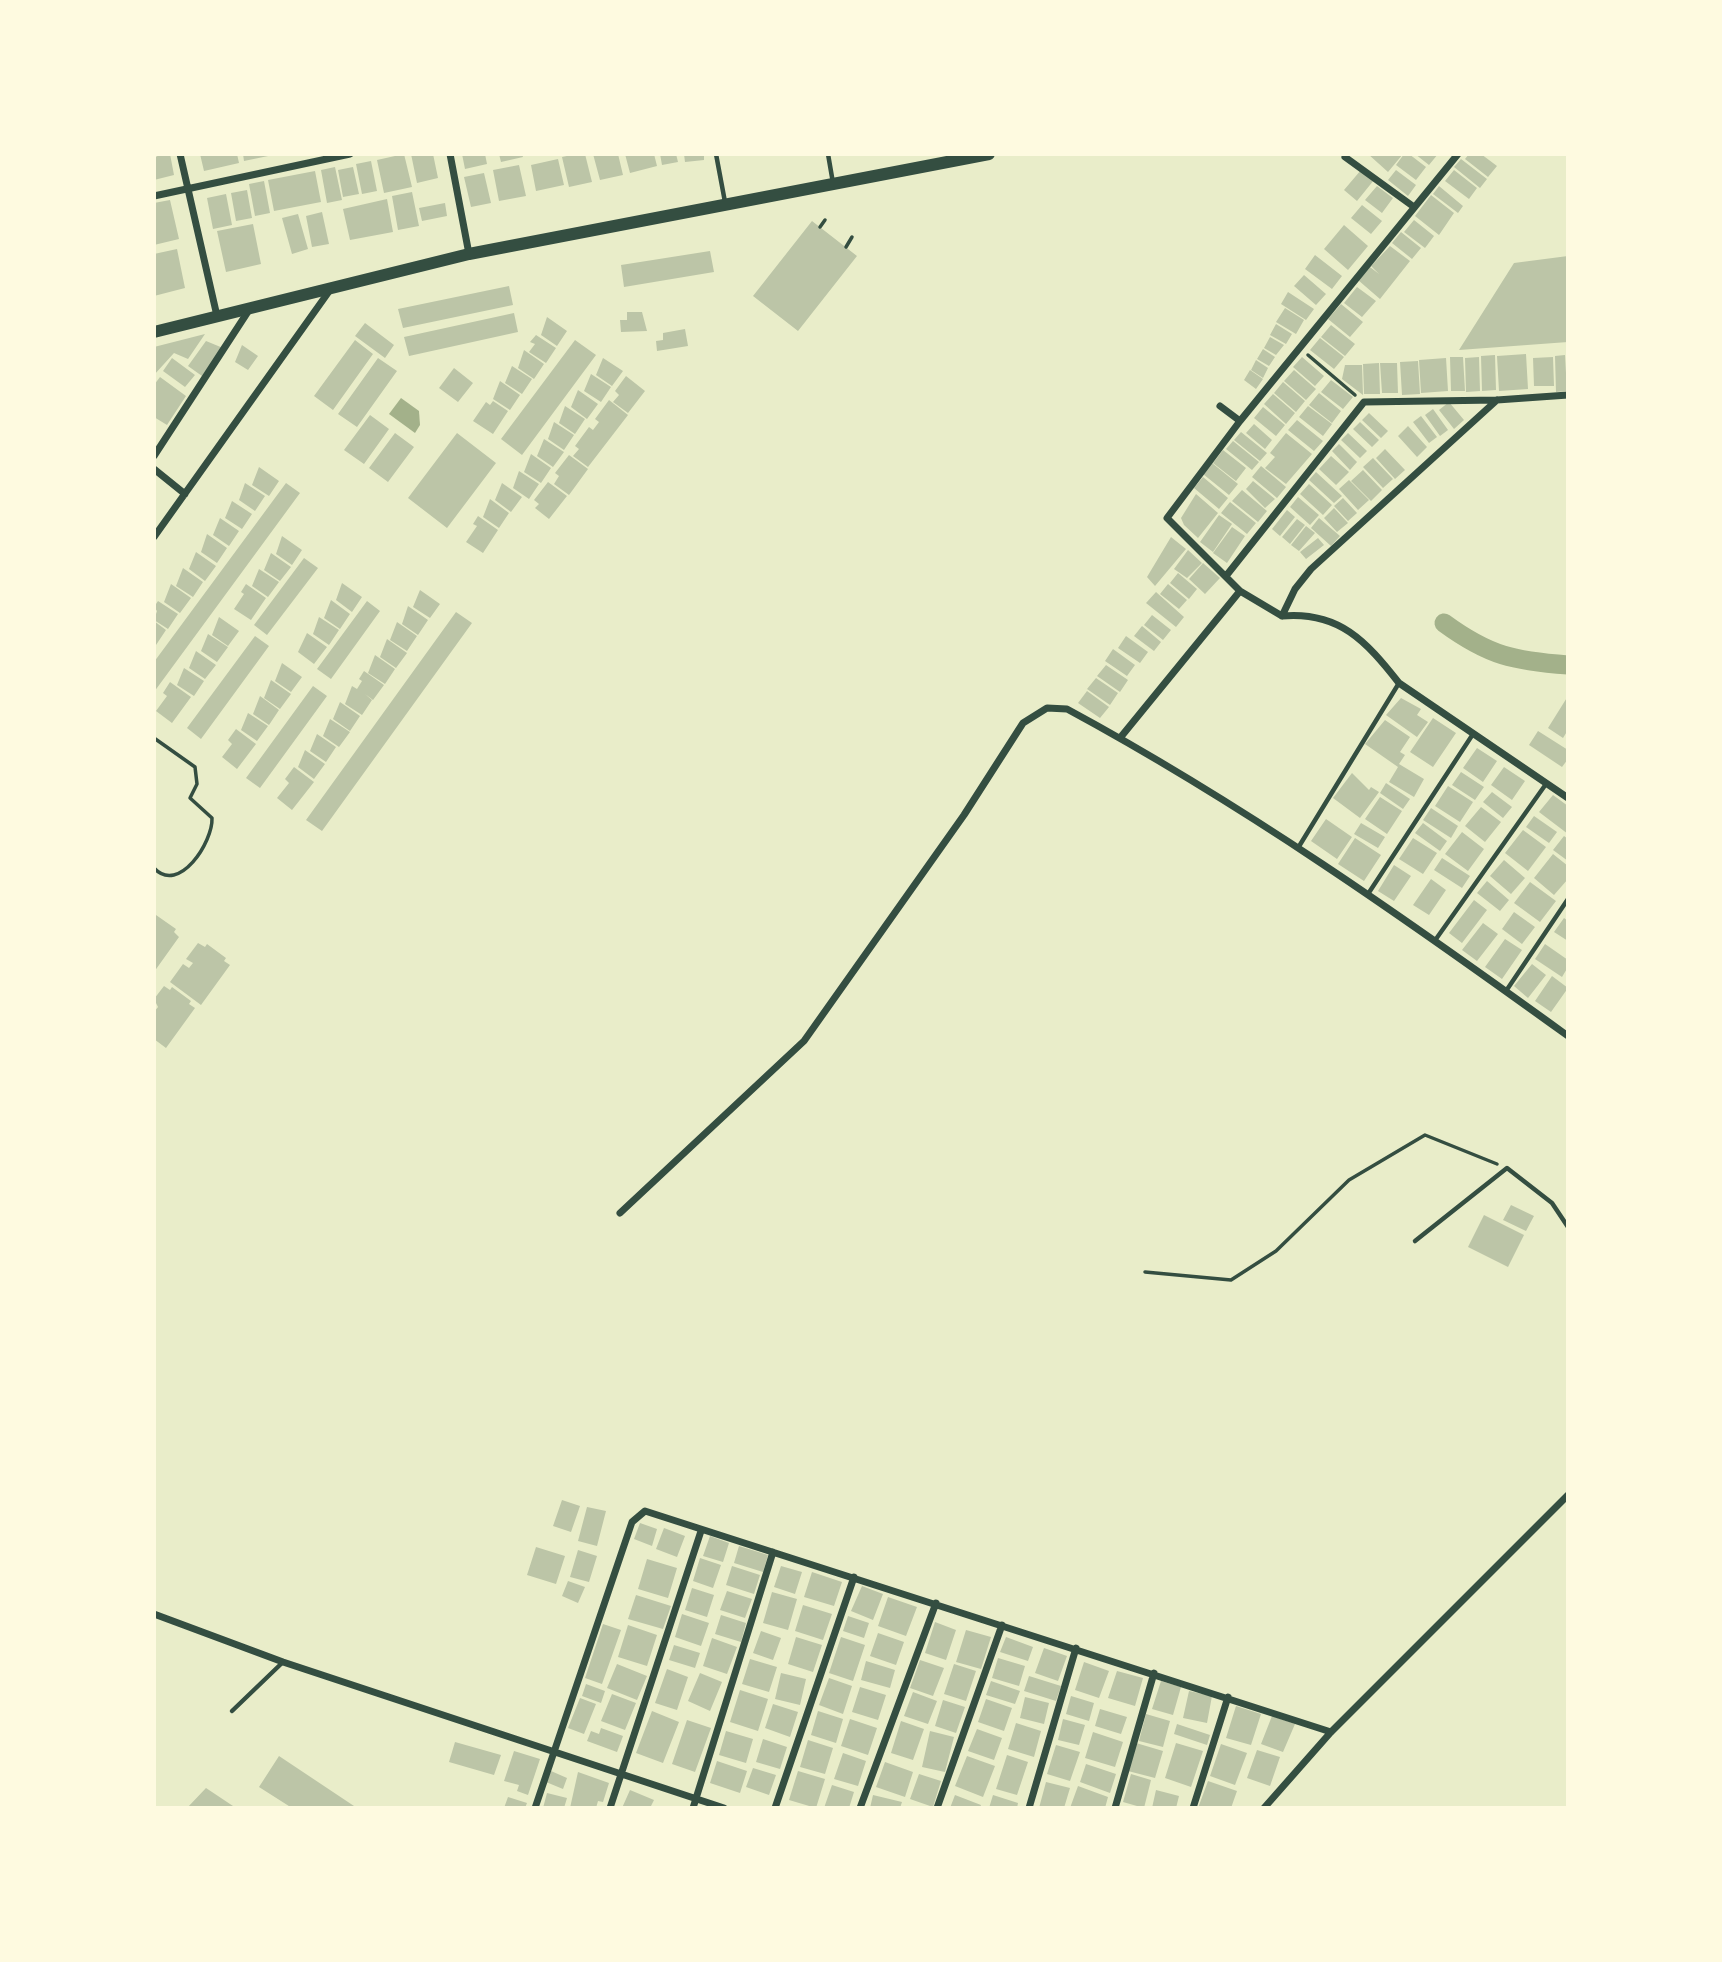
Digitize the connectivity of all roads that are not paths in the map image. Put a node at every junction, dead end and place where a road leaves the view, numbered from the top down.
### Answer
1 (180, 154) edge
2 (350, 154) edge
3 (450, 154) edge
4 (716, 154) edge
5 (828, 154) edge
6 (989, 154) edge
7 (1458, 154) edge
8 (1345, 158) dead end
9 (833, 184) junction
10 (187, 188) junction
11 (154, 196) edge
12 (726, 203) junction
13 (1414, 207) junction
14 (469, 254) junction
15 (330, 290) junction
16 (249, 309) junction
17 (217, 316) junction
18 (154, 332) edge
19 (1568, 395) edge
20 (1497, 400) junction
21 (1220, 407) dead end
22 (1240, 422) junction
23 (154, 456) edge
24 (154, 469) edge
25 (185, 494) junction
26 (154, 537) edge
27 (1226, 576) junction
28 (1240, 591) junction
29 (1282, 616) junction
30 (1399, 683) junction
31 (1473, 734) junction
32 (1120, 738) junction
33 (1546, 783) junction
34 (1568, 798) edge
35 (1298, 848) junction
36 (1367, 896) junction
37 (1568, 899) edge
38 (1436, 939) junction
39 (1506, 991) junction
40 (1568, 1036) edge
41 (620, 1213) dead end
42 (1568, 1227) edge
43 (1415, 1241) dead end
44 (1568, 1495) edge
45 (701, 1531) junction
46 (773, 1552) junction
47 (854, 1577) junction
48 (936, 1603) junction
49 (154, 1614) edge
50 (1002, 1625) junction
51 (1076, 1648) junction
52 (283, 1662) junction
53 (1154, 1673) junction
54 (1228, 1697) junction
55 (233, 1711) dead end
56 (1331, 1732) junction
57 (554, 1752) junction
58 (621, 1774) junction
59 (696, 1798) junction
60 (535, 1808) edge
61 (610, 1808) edge
62 (693, 1808) edge
63 (724, 1808) edge
64 (775, 1808) edge
65 (860, 1808) edge
66 (937, 1808) edge
67 (1029, 1808) edge
68 (1115, 1808) edge
69 (1193, 1808) edge
70 (1264, 1808) edge

1 - 10 street
2 - 10 street
3 - 14 street
4 - 12 lane
5 - 9 lane
6 - 9 main road
7 - 13 street
8 - 13 street
9 - 12 main road
10 - 11 street
10 - 17 street
12 - 14 main road
13 - 22 street
14 - 15 main road
15 - 16 main road
15 - 25 street
16 - 17 main road
16 - 23 street
17 - 18 main road
19 - 20 street
20 - 27 street
20 - 29 street
21 - 22 street
22 - 27 street
24 - 25 street
25 - 26 street
27 - 28 street
28 - 29 street
28 - 32 street
29 - 30 street
30 - 31 street
30 - 35 lane
31 - 33 street
31 - 36 lane
32 - 35 street
32 - 41 street
33 - 34 street
33 - 38 lane
35 - 36 street
36 - 38 street
37 - 39 lane
38 - 39 street
39 - 40 street
42 - 43 lane
44 - 56 street
45 - 46 street
45 - 57 street
45 - 58 street
46 - 47 street
46 - 59 street
47 - 48 street
47 - 64 street
48 - 50 street
48 - 65 street
49 - 52 street
50 - 51 street
50 - 66 street
51 - 53 street
51 - 67 street
52 - 55 lane
52 - 57 street
53 - 54 street
53 - 68 street
54 - 56 street
54 - 69 street
56 - 70 street
57 - 58 street
57 - 60 street
58 - 59 street
58 - 61 street
59 - 62 street
59 - 63 street

